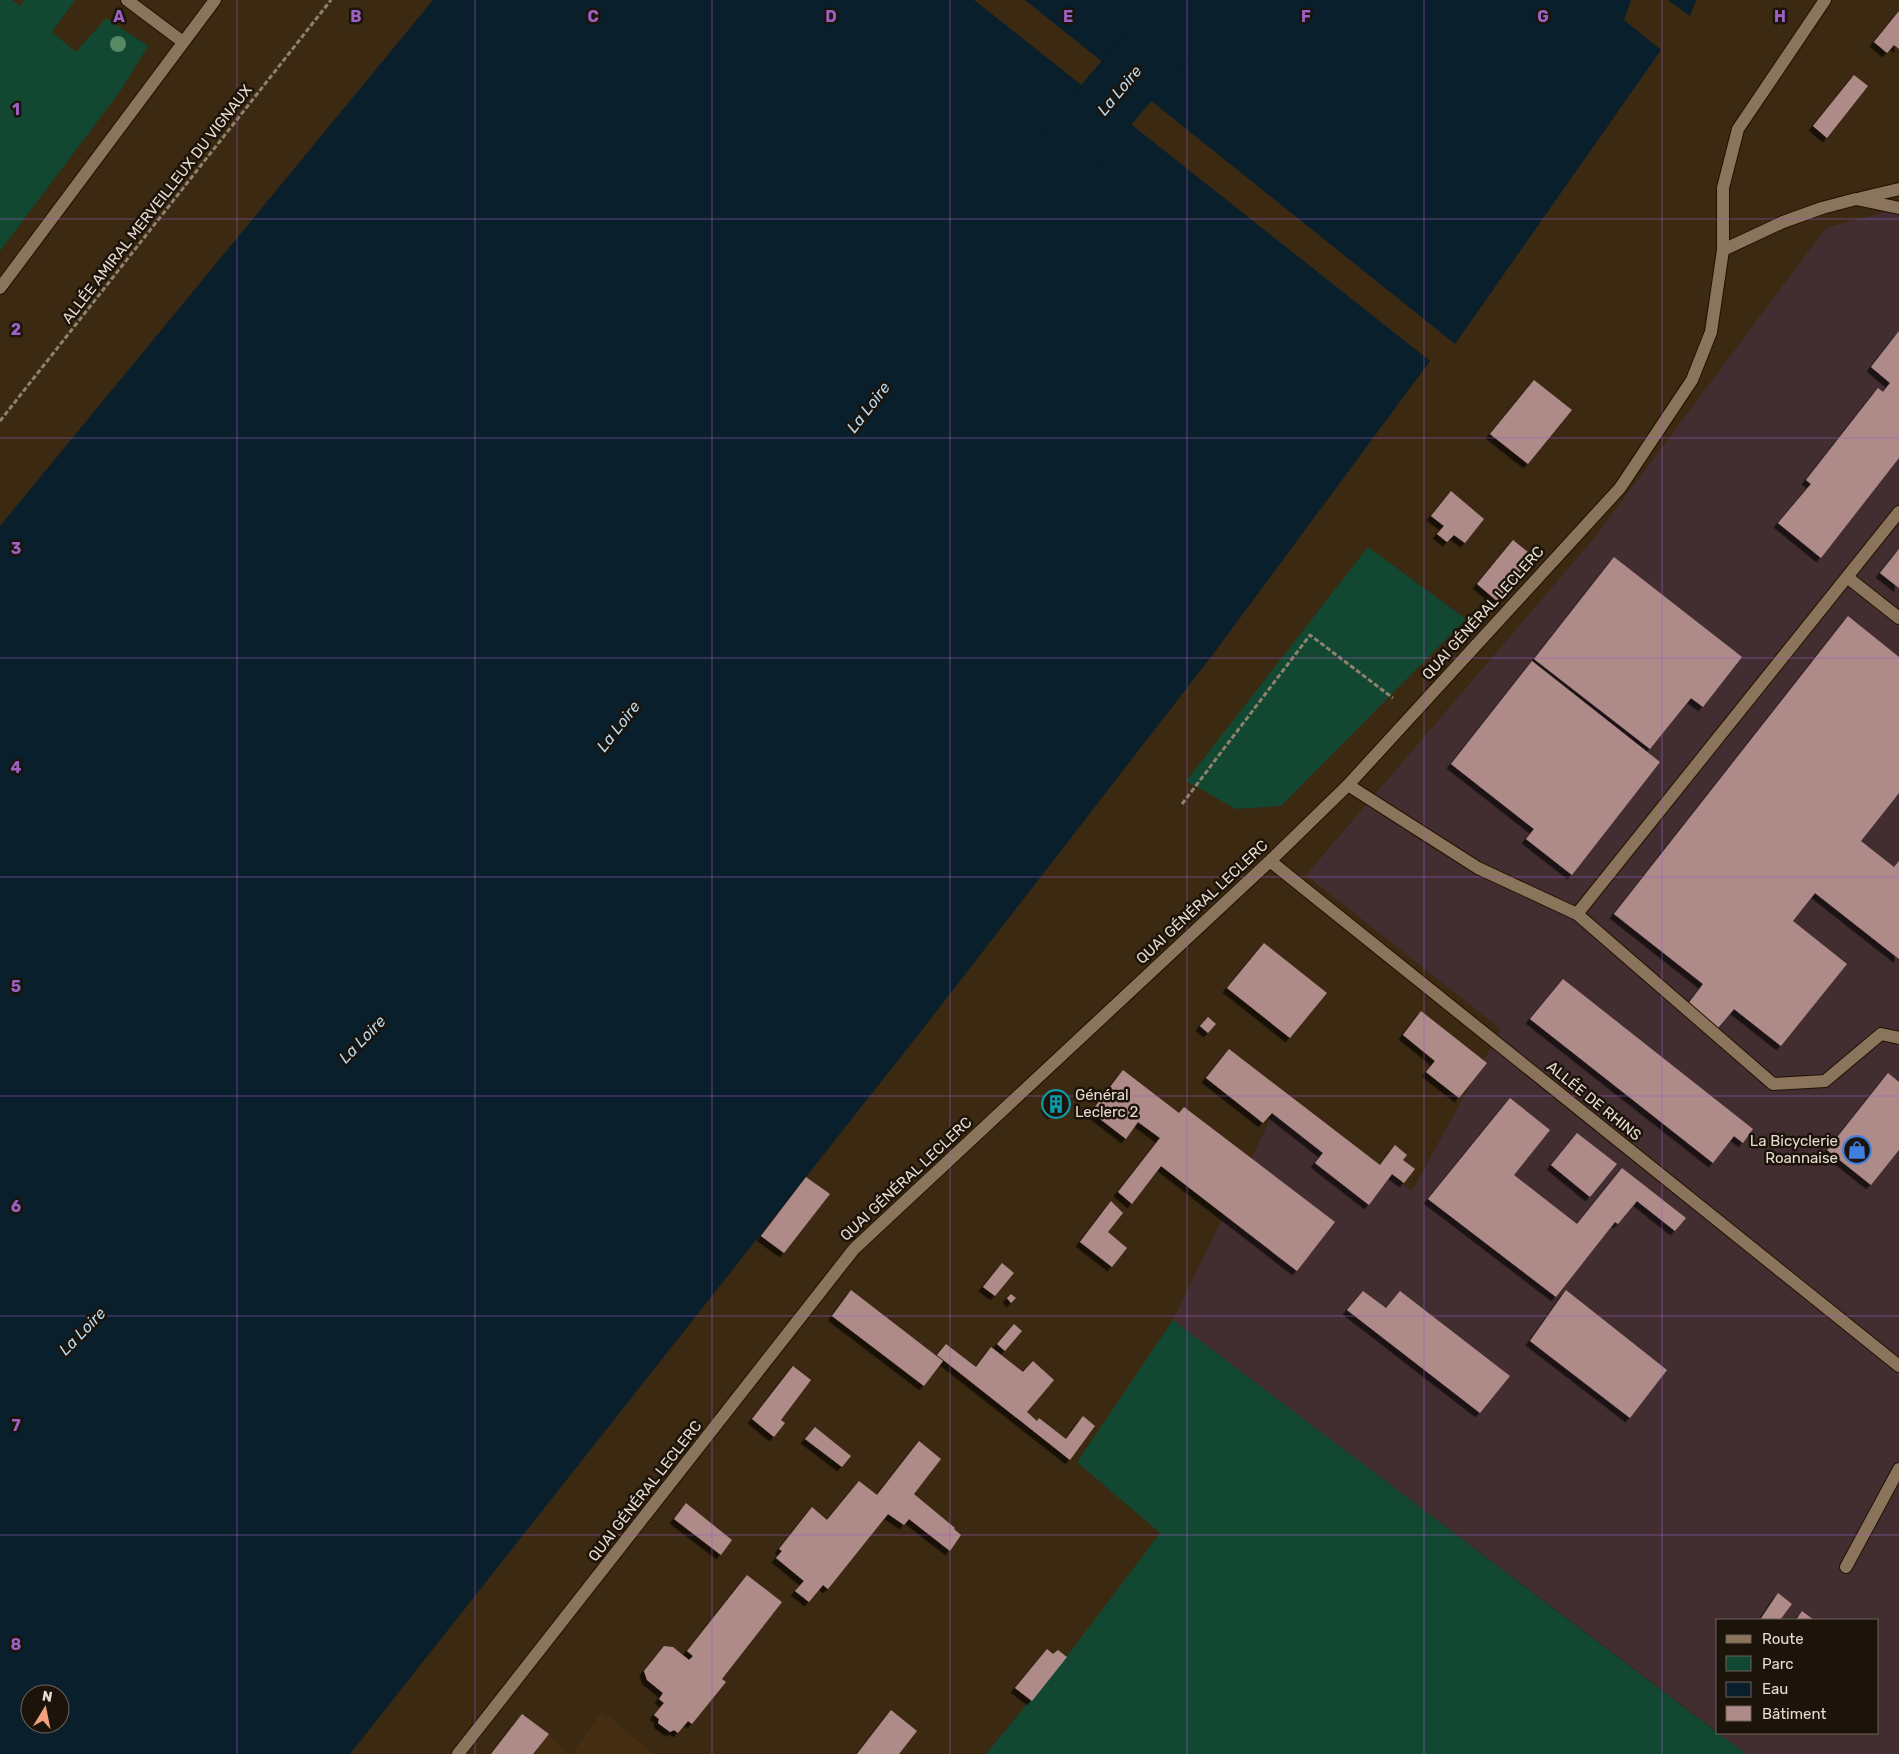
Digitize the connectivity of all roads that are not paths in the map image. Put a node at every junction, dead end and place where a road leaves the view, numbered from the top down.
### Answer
1 (126, 0) edge
2 (215, 0) edge
3 (1825, 0) edge
4 (184, 42) junction
5 (1899, 189) edge
6 (1856, 199) junction
7 (1899, 208) edge
8 (1723, 250) junction
9 (0, 288) edge
10 (1899, 512) edge
11 (1847, 577) junction
12 (1899, 618) edge
13 (1348, 785) junction
14 (1270, 861) junction
15 (1577, 914) junction
16 (1899, 1038) edge
17 (1899, 1366) edge
18 (1899, 1469) edge
19 (1846, 1567) dead end
20 (458, 1754) edge

1 - 4 street
2 - 4 street
3 - 8 street, QUAI GÉNÉRAL LECLERC
4 - 9 street
5 - 6 street
6 - 7 street
6 - 8 street
8 - 13 street, QUAI GÉNÉRAL LECLERC
10 - 11 street
11 - 12 street
11 - 15 street
13 - 14 street, QUAI GÉNÉRAL LECLERC
13 - 15 street
14 - 17 street, ALLÉE DE RHINS
14 - 20 street, QUAI GÉNÉRAL LECLERC
15 - 16 street
18 - 19 street

